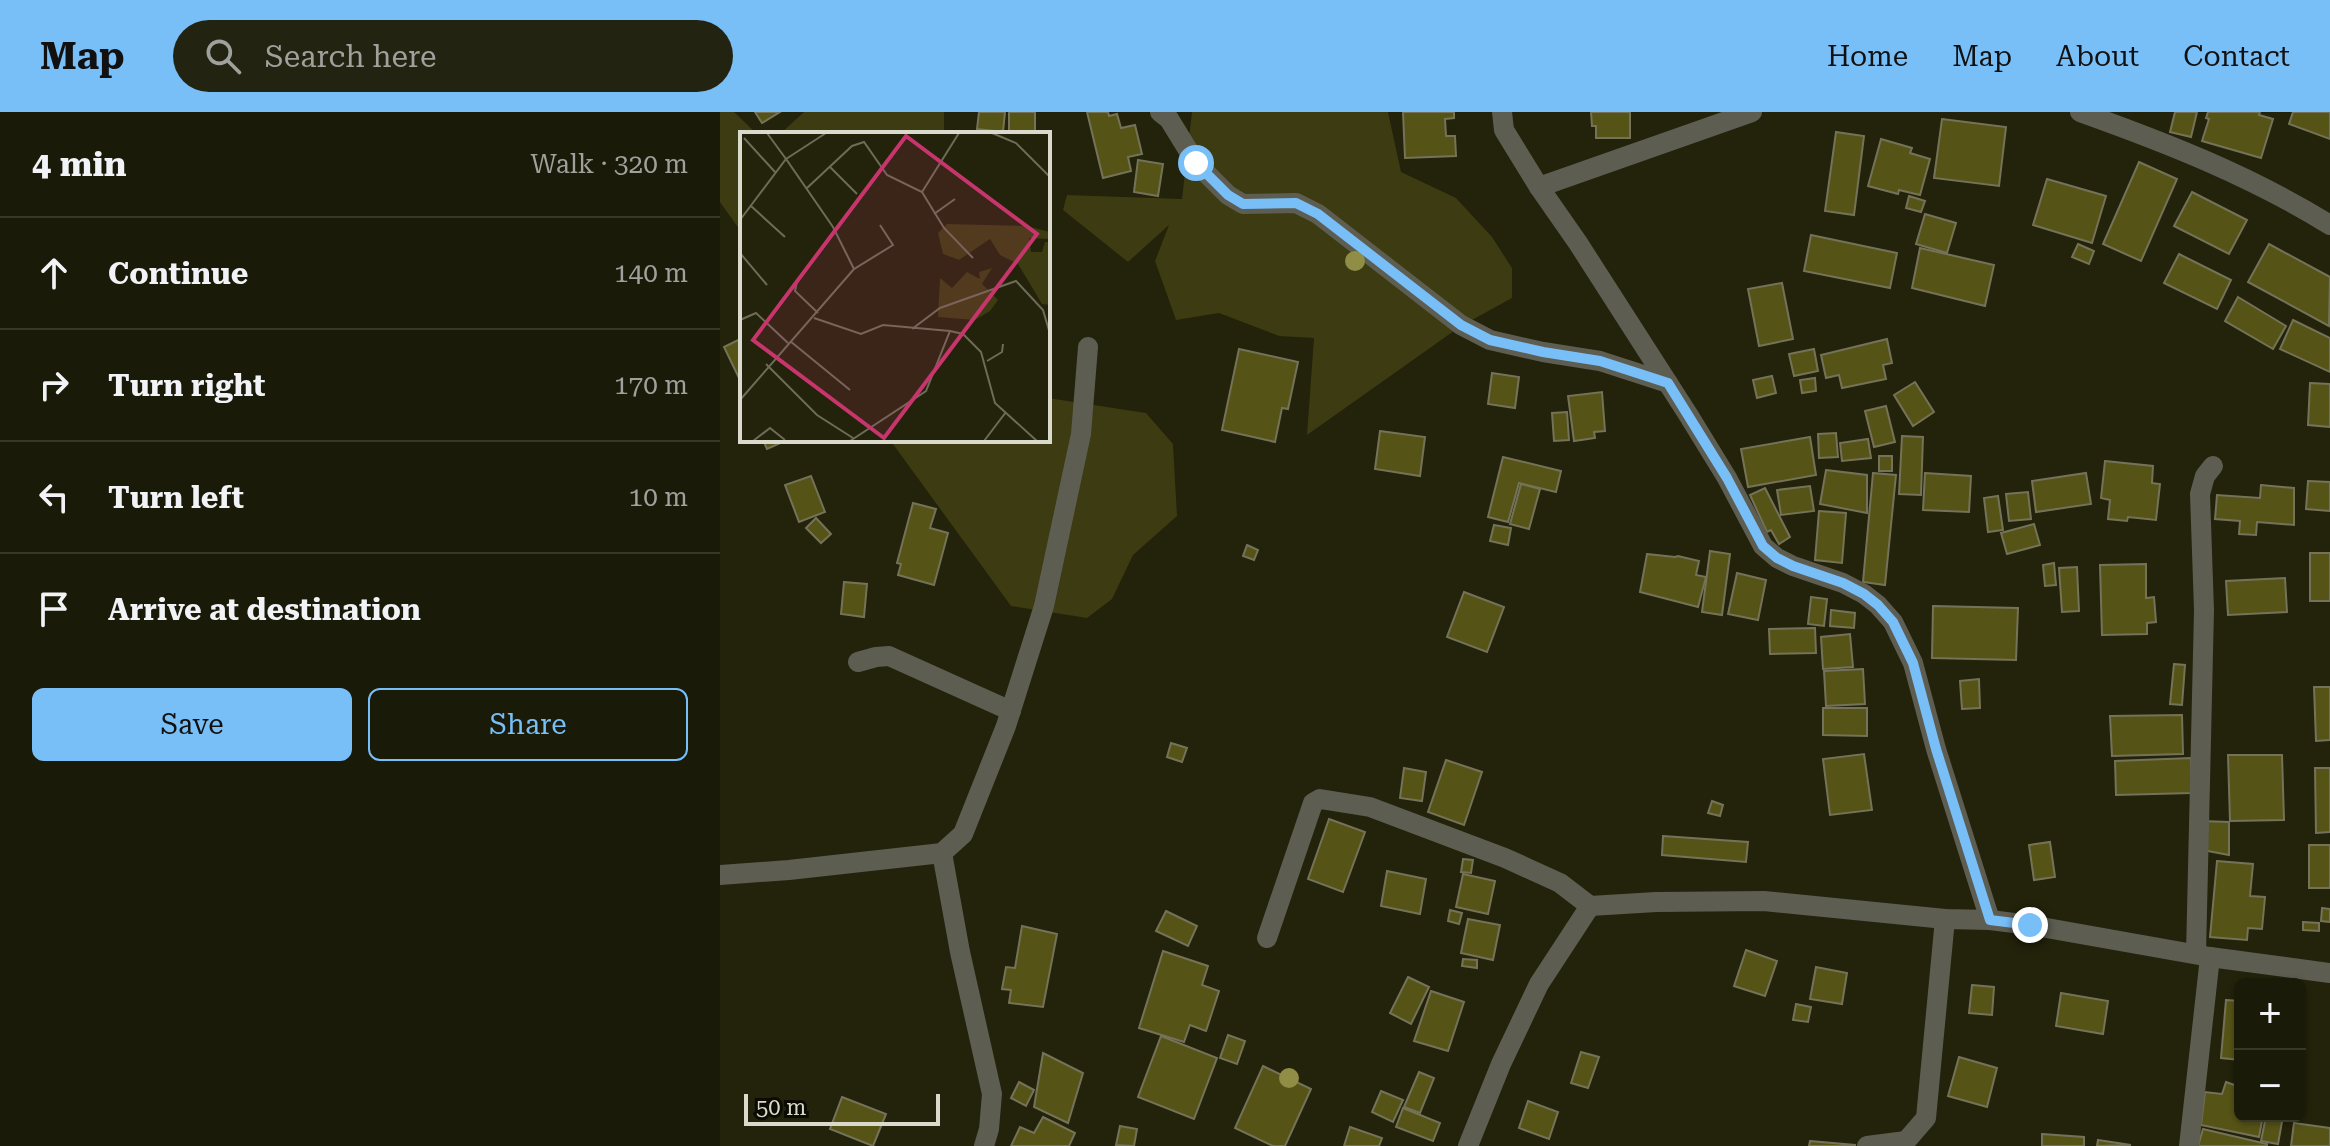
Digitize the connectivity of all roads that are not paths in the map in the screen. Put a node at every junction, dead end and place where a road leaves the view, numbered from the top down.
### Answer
1 (1160, 112) edge
2 (1502, 112) edge
3 (1752, 112) edge
4 (2080, 112) edge
5 (1539, 187) junction
6 (2330, 225) edge
7 (1088, 347) dead end
8 (1668, 383) junction
9 (2213, 466) dead end
10 (858, 662) dead end
11 (1011, 711) junction
12 (942, 853) junction
13 (720, 875) edge
14 (1590, 906) junction
15 (1945, 919) junction
16 (1990, 920) junction
17 (1267, 938) dead end
18 (2203, 955) junction
19 (2330, 973) edge
20 (984, 1146) edge
21 (1468, 1146) edge
22 (1867, 1146) edge
23 (2189, 1146) edge

1 - 8 street
2 - 5 street
3 - 5 street
4 - 6 street
5 - 8 street
7 - 11 street
8 - 16 street
9 - 18 street
10 - 11 street
11 - 12 street
12 - 13 street
12 - 20 street
14 - 15 street
14 - 17 street
14 - 21 street
15 - 16 street
15 - 22 street
16 - 18 street
18 - 19 street
18 - 23 street

